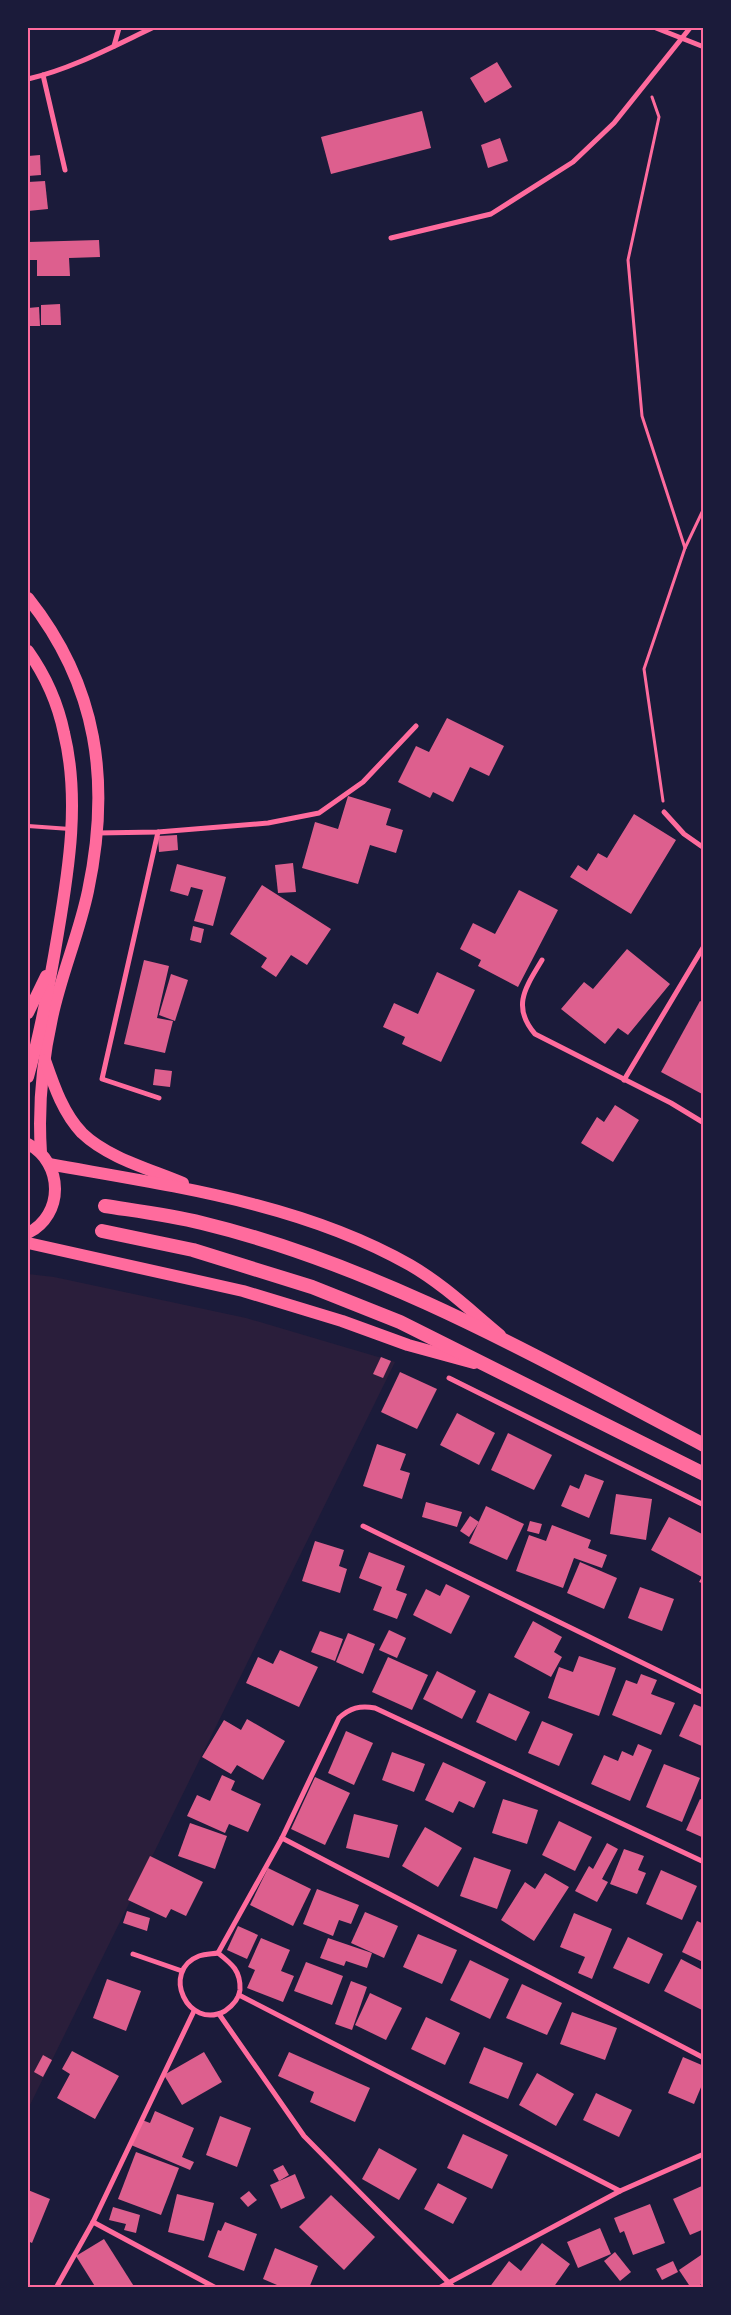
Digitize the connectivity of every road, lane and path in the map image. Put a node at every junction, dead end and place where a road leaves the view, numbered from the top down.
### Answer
1 (118, 28) edge
2 (152, 28) edge
3 (656, 28) edge
4 (690, 28) edge
5 (679, 38) junction
6 (114, 46) junction
7 (704, 47) edge
8 (43, 75) junction
9 (28, 79) edge
10 (648, 82) junction
11 (65, 170) dead end
12 (392, 238) dead end
13 (704, 508) edge
14 (685, 548) junction
15 (28, 598) edge
16 (28, 651) edge
17 (416, 726) dead end
18 (664, 812) joint
19 (28, 826) edge
20 (70, 830) junction
21 (158, 832) junction
22 (97, 834) junction
23 (704, 848) edge
24 (704, 946) edge
25 (54, 960) junction
26 (542, 960) dead end
27 (28, 1014) edge
28 (45, 1058) junction
29 (28, 1077) edge
30 (624, 1080) junction
31 (159, 1098) dead end
32 (704, 1123) edge
33 (28, 1144) edge
34 (40, 1154) junction
35 (49, 1164) junction
36 (206, 1192) junction
37 (104, 1206) dead end
38 (102, 1231) dead end
39 (28, 1233) edge
40 (28, 1243) edge
41 (508, 1342) junction
42 (486, 1366) junction
43 (449, 1378) dead end
44 (704, 1444) edge
45 (704, 1474) edge
46 (704, 1505) edge
47 (363, 1526) dead end
48 (704, 1693) edge
49 (282, 1838) junction
50 (704, 1862) edge
51 (218, 1953) junction
52 (133, 1954) dead end
53 (182, 1971) junction
54 (239, 1995) junction
55 (194, 2011) junction
56 (219, 2014) junction
57 (704, 2058) edge
58 (704, 2154) edge
59 (620, 2191) junction
60 (92, 2222) junction
61 (448, 2283) junction
62 (56, 2288) edge
63 (216, 2288) edge
64 (439, 2288) edge
65 (454, 2288) edge

1 - 6 street
2 - 6 street
3 - 5 street
4 - 5 street
5 - 7 street
5 - 10 street
6 - 8 street
8 - 9 street
8 - 11 street
10 - 12 street
10 - 14 path
13 - 14 path
14 - 18 path
15 - 22 main road
16 - 20 main road
17 - 21 street
18 - 23 street
19 - 20 lane
20 - 25 main road
21 - 22 street
21 - 31 street
22 - 28 main road
24 - 30 street
25 - 27 main road
25 - 29 main road
26 - 30 street
28 - 34 main road
28 - 36 main road
30 - 32 street
33 - 34 main road
34 - 35 main road
35 - 36 main road
35 - 39 main road
36 - 41 main road
37 - 41 highway
38 - 42 highway
40 - 42 main road
41 - 44 highway
42 - 45 highway
43 - 46 street
47 - 48 street
49 - 50 street
49 - 51 street
49 - 57 street
51 - 53 street
51 - 54 street
52 - 53 street
53 - 55 street
54 - 56 street
54 - 59 street
55 - 56 street
55 - 60 street
56 - 61 street
58 - 59 street
59 - 61 street
60 - 62 street
60 - 63 street
61 - 64 street
61 - 65 street

